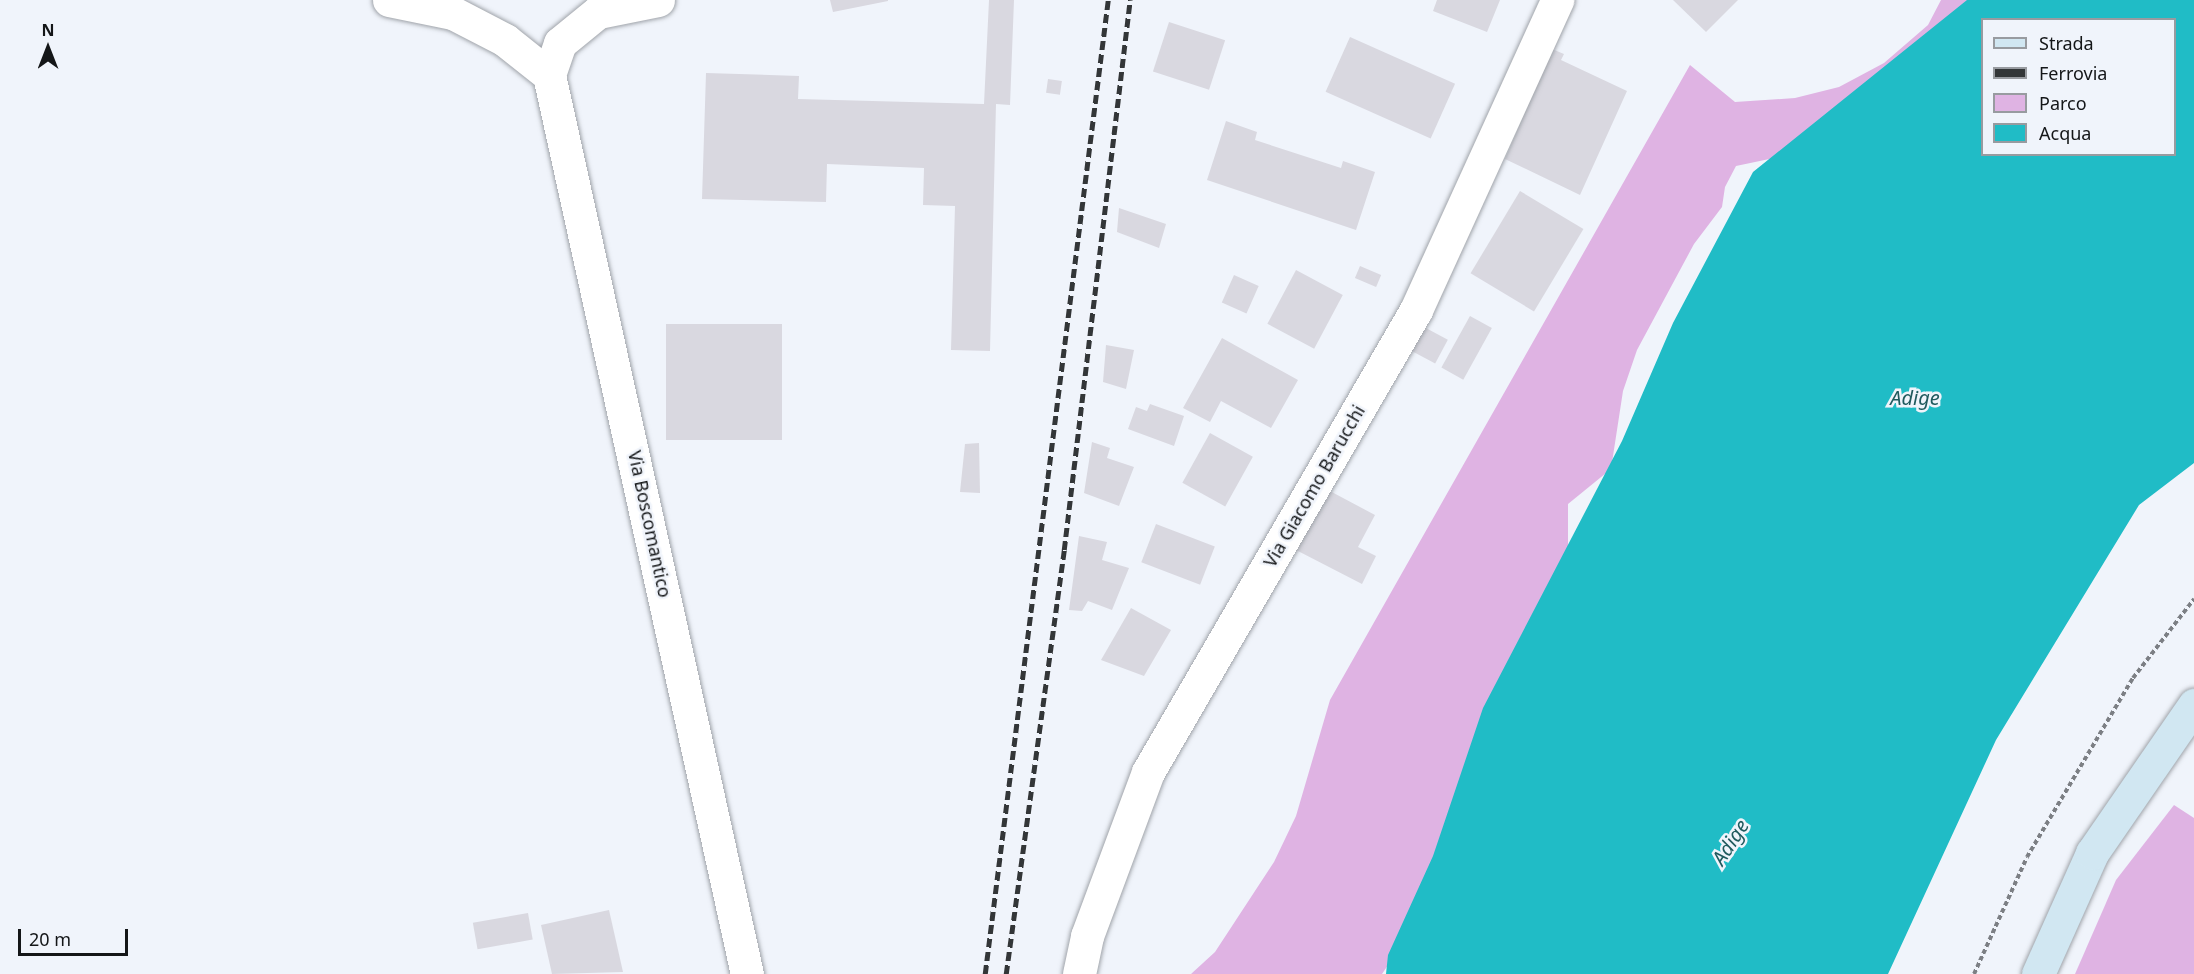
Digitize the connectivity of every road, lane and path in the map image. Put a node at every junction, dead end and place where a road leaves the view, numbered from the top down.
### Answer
1 (388, 0) edge
2 (658, 0) edge
3 (1557, 0) edge
4 (447, 7) edge
5 (549, 75) junction
6 (2194, 598) edge
7 (2194, 705) edge
8 (747, 974) edge
9 (1079, 974) edge
10 (1974, 974) edge
11 (2038, 974) edge

1 - 4 street
2 - 5 street
3 - 9 street, Via Giacomo Barucchi
4 - 5 street
5 - 8 street, Via Boscomantico
6 - 10 path
7 - 11 street

